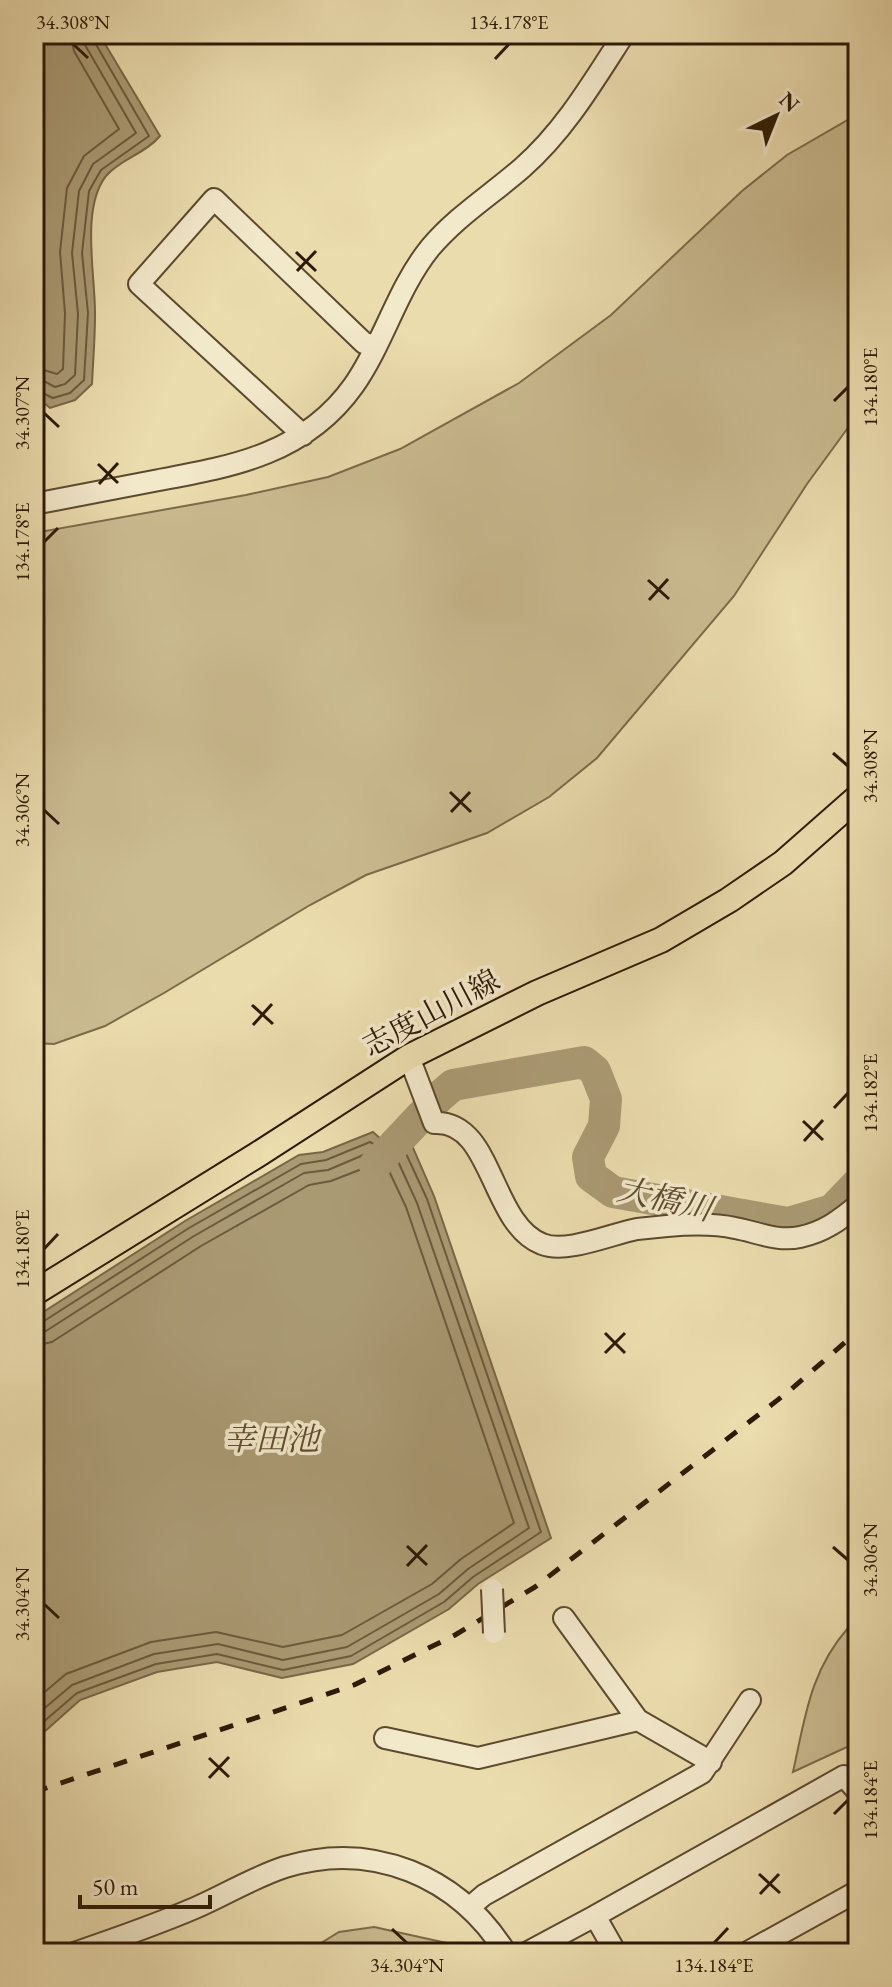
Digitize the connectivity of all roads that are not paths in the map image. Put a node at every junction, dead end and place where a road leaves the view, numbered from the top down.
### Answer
1 (624, 34) edge
2 (375, 346) junction
3 (303, 435) junction
4 (34, 504) edge
5 (858, 797) edge
6 (409, 1057) junction
7 (858, 1205) edge
8 (34, 1293) edge
9 (492, 1589) dead end
10 (564, 1618) dead end
11 (494, 1633) dead end
12 (750, 1700) dead end
13 (638, 1720) junction
14 (385, 1738) dead end
15 (711, 1762) junction
16 (858, 1792) edge
17 (858, 1891) edge
18 (470, 1907) junction
19 (595, 1916) junction
20 (74, 1953) edge
21 (506, 1953) edge
22 (526, 1953) edge
23 (616, 1953) edge
24 (746, 1953) edge

1 - 2 street
2 - 3 street
2 - 3 street
3 - 4 street
5 - 6 main road, 志度山川線
6 - 7 street
6 - 8 main road, 志度山川線
9 - 11 street, bridge
10 - 13 street
12 - 15 street
13 - 14 street
13 - 15 street
15 - 18 street
16 - 19 street
17 - 24 street
18 - 20 street
18 - 21 street
19 - 22 street
19 - 23 street

